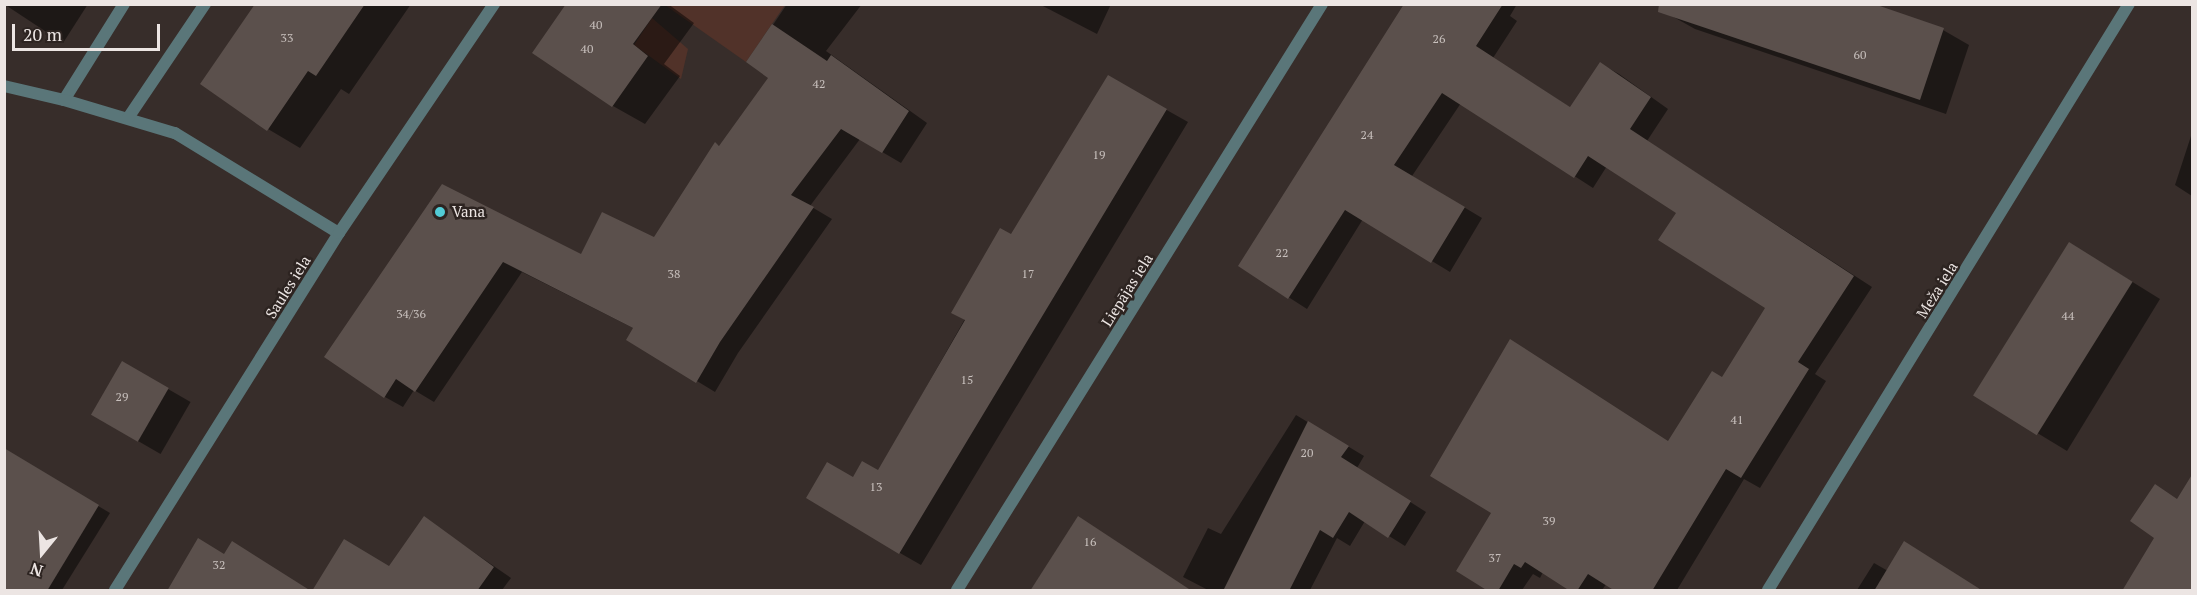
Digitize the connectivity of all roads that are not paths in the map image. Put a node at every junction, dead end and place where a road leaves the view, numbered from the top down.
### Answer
1 (124, 4) edge
2 (204, 4) edge
3 (494, 4) edge
4 (1322, 4) edge
5 (2129, 4) edge
6 (4, 86) edge
7 (64, 100) junction
8 (128, 118) junction
9 (339, 233) junction
10 (115, 591) edge
11 (957, 591) edge
12 (1768, 591) edge

1 - 7 street
2 - 8 street
3 - 9 street, Saules iela
4 - 11 street, Liepājas iela
5 - 12 street, Meža iela
6 - 7 street
7 - 8 street
8 - 9 street
9 - 10 street, Saules iela

